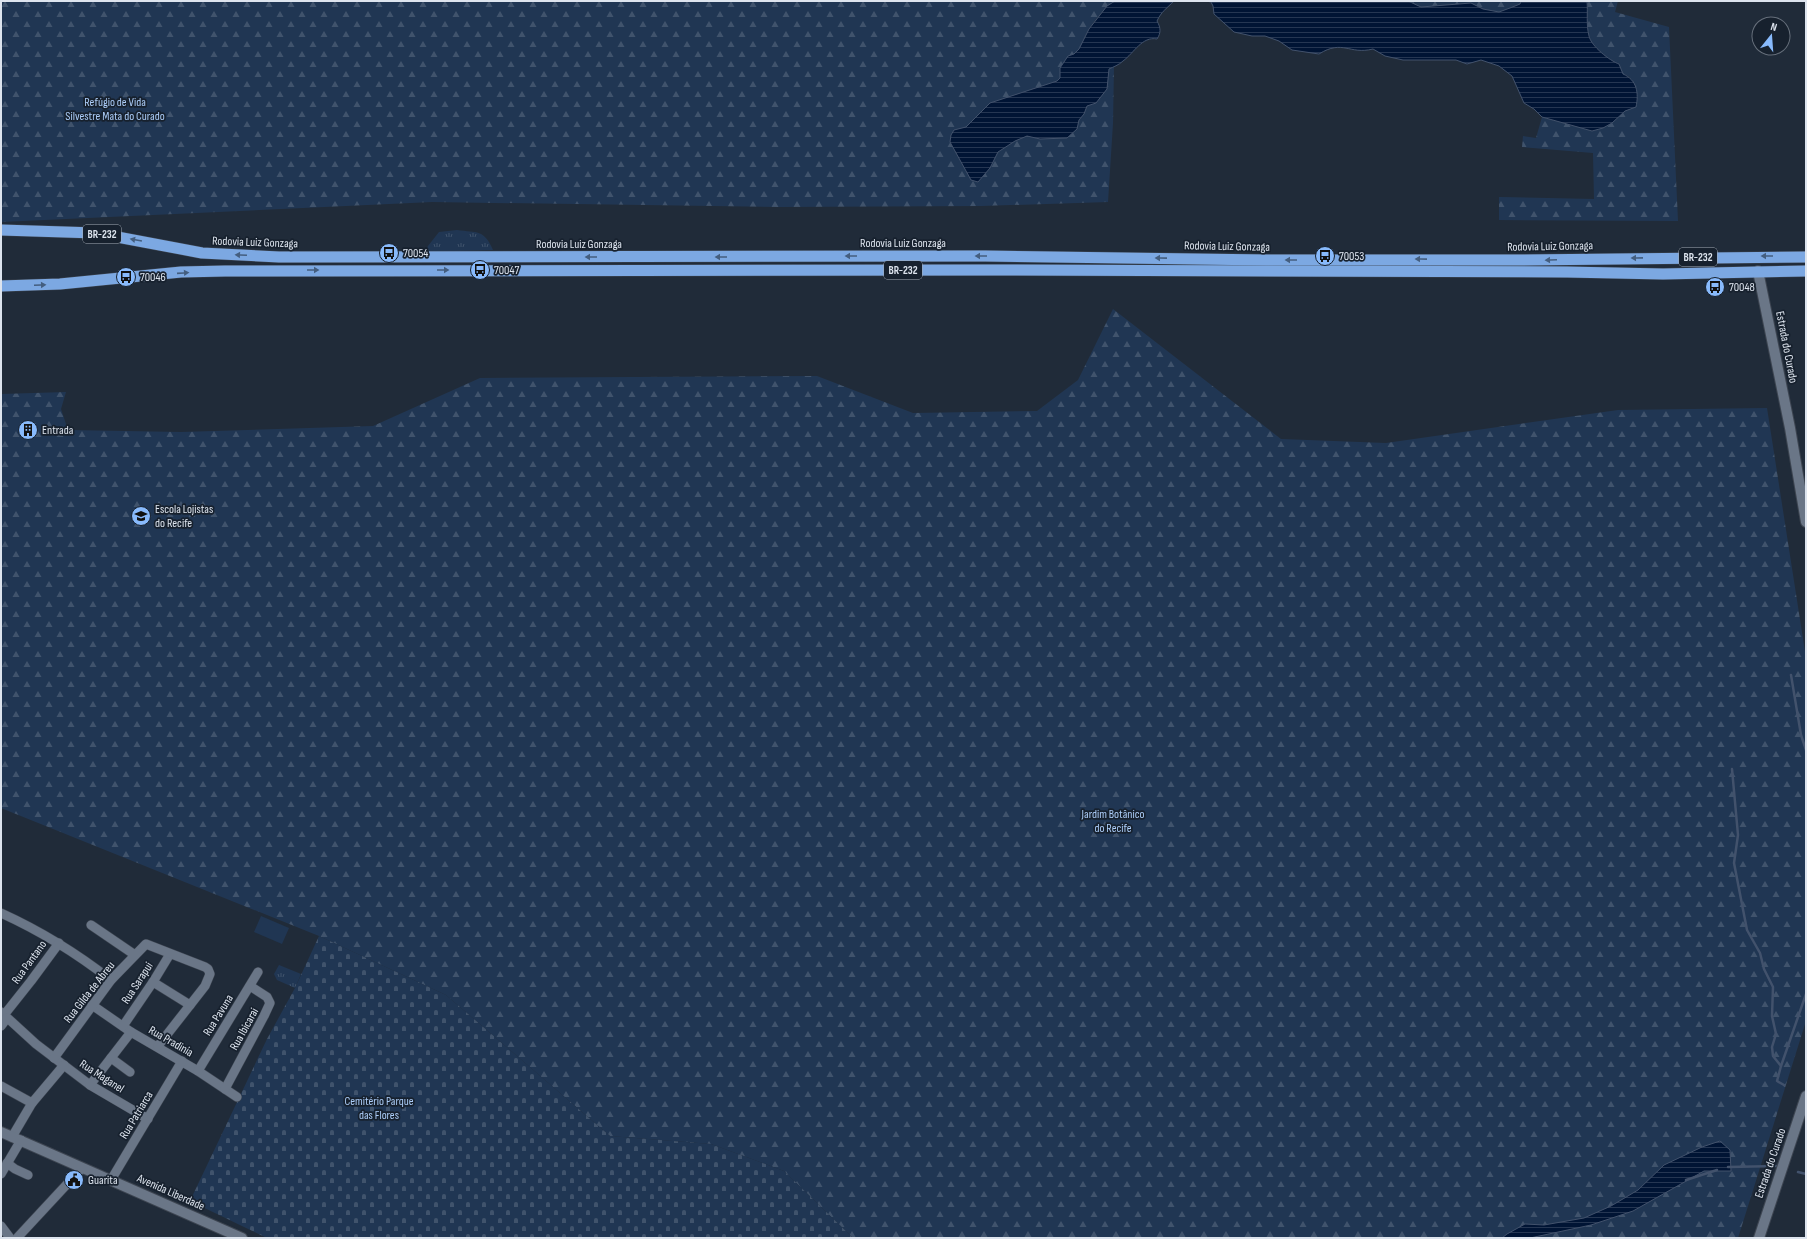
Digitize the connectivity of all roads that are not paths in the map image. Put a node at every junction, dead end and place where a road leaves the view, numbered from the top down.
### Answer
1 (1, 230) edge
2 (1806, 257) edge
3 (1758, 271) junction
4 (1806, 271) edge
5 (1, 286) edge
6 (1806, 522) edge
7 (1, 913) edge
8 (91, 925) dead end
9 (59, 942) junction
10 (170, 954) junction
11 (135, 955) junction
12 (258, 972) dead end
13 (111, 980) junction
14 (153, 982) junction
15 (250, 986) junction
16 (92, 1005) junction
17 (190, 1005) junction
18 (4, 1015) edge
19 (1, 1026) edge
20 (123, 1026) junction
21 (131, 1032) junction
22 (158, 1046) junction
23 (54, 1058) junction
24 (111, 1058) junction
25 (182, 1061) junction
26 (64, 1065) junction
27 (198, 1071) junction
28 (130, 1072) dead end
29 (90, 1085) junction
30 (1, 1086) edge
31 (225, 1088) junction
32 (1806, 1096) edge
33 (237, 1097) dead end
34 (32, 1103) junction
35 (148, 1119) junction
36 (1, 1132) edge
37 (17, 1138) junction
38 (7, 1163) junction
39 (82, 1168) junction
40 (1, 1174) edge
41 (28, 1175) dead end
42 (111, 1180) junction
43 (1, 1226) edge
44 (10, 1238) edge
45 (17, 1238) edge
46 (242, 1238) edge
47 (1759, 1238) edge

2 -> 1 highway, Rodovia Luiz Gonzaga / BR-232
3 - 4 highway, Rodovia Luiz Gonzaga / BR-232
5 -> 3 highway, Rodovia Luiz Gonzaga / BR-232
3 - 6 main road, Estrada do Curado
7 - 9 street
8 - 11 street
9 - 13 street
9 - 18 street, Rua Pantano
10 - 11 street, Rua Gilda de Abreu
10 - 14 street, Rua Sarapui
10 - 17 street
11 - 13 street, Rua Gilda de Abreu
12 - 15 street, Rua Pavuna
13 - 16 street, Rua Gilda de Abreu
14 - 17 street
14 - 20 street, Rua Sarapui
15 - 27 street, Rua Pavuna
15 - 31 street, Rua Ibicarai
16 - 20 street, Rua Pradinia
16 - 23 street, Rua Gilda de Abreu
17 - 22 street
18 - 19 street, Rua Pantano
18 - 23 street, Rua Maganel
20 - 21 street, Rua Pradinia
21 - 22 street, Rua Pradinia
21 - 24 street
22 - 25 street, Rua Pradinia
23 - 26 street, Rua Maganel
24 - 28 street
24 - 29 street
25 - 27 street, Rua Pradinia
25 - 35 street, Rua Patriarca
26 - 29 street, Rua Maganel
26 - 34 street, Rua Maganel
27 - 31 street, Rua Pradinia
29 - 35 street, Rua Maganel
30 - 34 street
31 - 33 street, Rua Pradinia
32 - 47 main road, Estrada do Curado
34 - 37 street, Rua Maganel
35 - 42 street, Rua Patriarca
36 - 37 main road, Avenida Liberdade
37 - 38 street, Rua Maganel
37 - 39 main road, Avenida Liberdade
38 - 40 street, Rua Maganel
38 - 41 street
39 - 42 main road, Avenida Liberdade
39 - 45 street
42 - 46 main road, Avenida Liberdade
43 - 44 street

